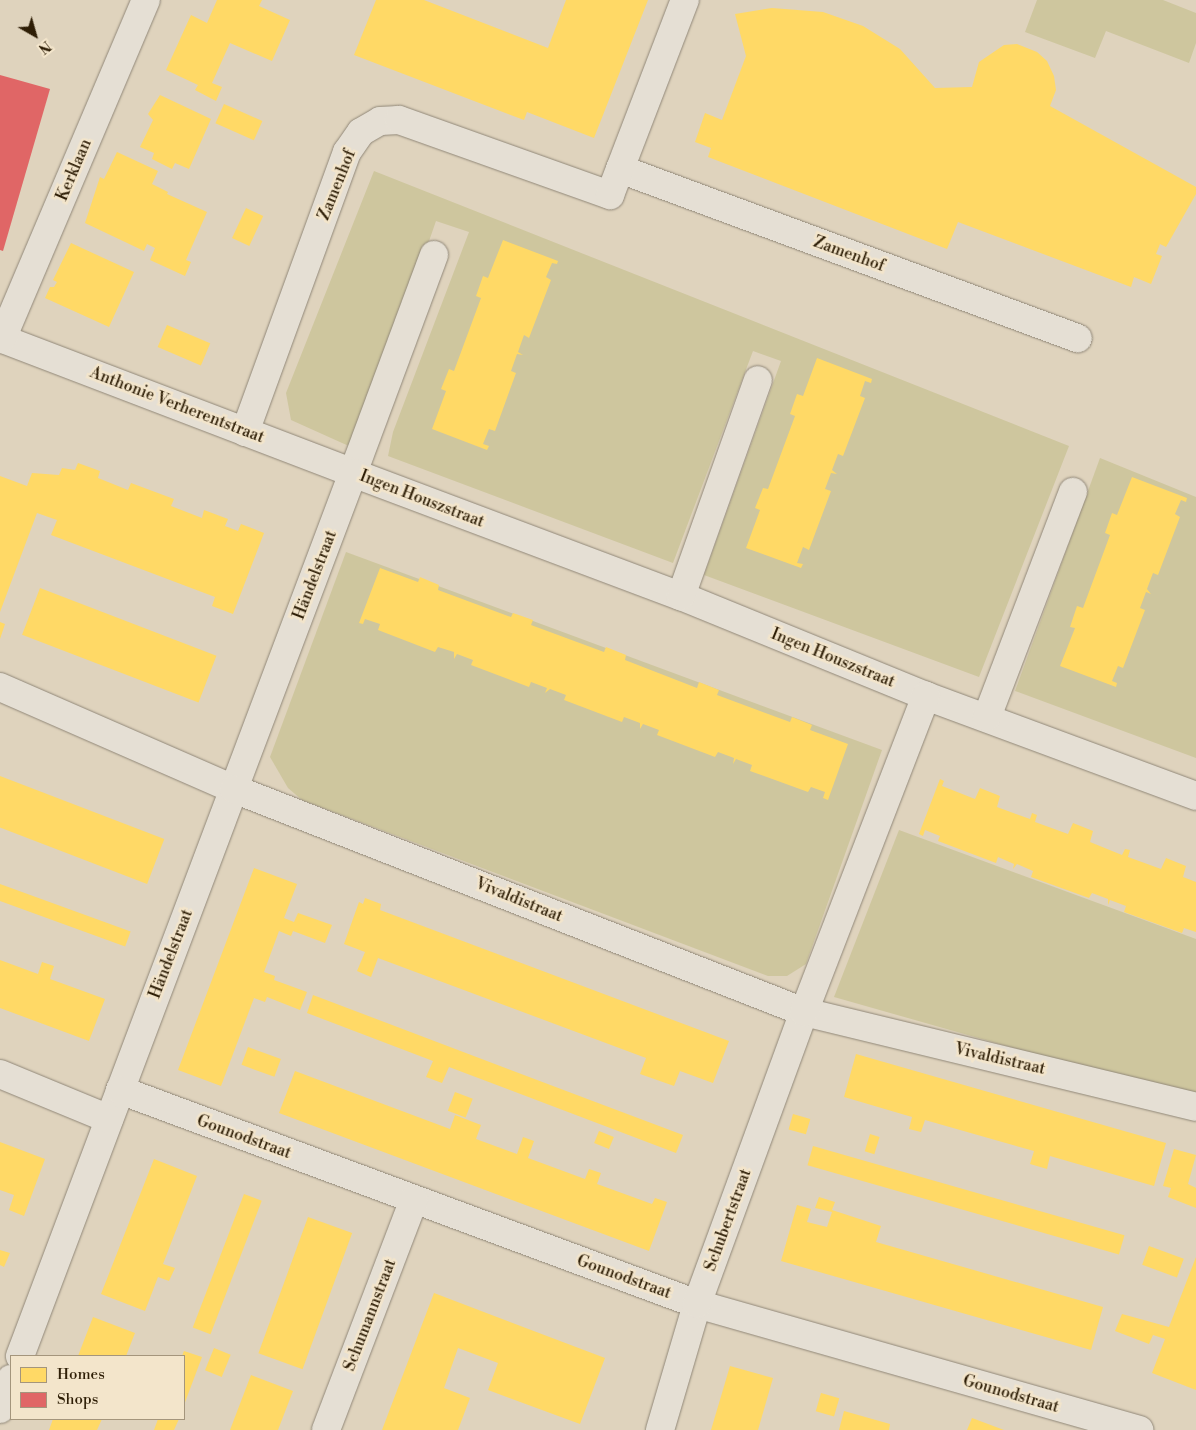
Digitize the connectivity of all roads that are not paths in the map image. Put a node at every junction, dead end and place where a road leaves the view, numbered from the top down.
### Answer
1 (146, 0) edge
2 (685, 0) edge
3 (620, 169) junction
4 (434, 255) dead end
5 (1078, 338) dead end
6 (1, 339) edge
7 (758, 380) dead end
8 (245, 432) junction
9 (353, 473) junction
10 (1073, 492) dead end
11 (681, 596) junction
12 (0, 687) edge
13 (926, 696) junction
14 (987, 717) junction
15 (234, 789) junction
16 (1196, 796) edge
17 (804, 1012) junction
18 (0, 1074) edge
19 (120, 1090) junction
20 (1196, 1107) edge
21 (109, 1119) junction
22 (414, 1200) junction
23 (697, 1304) junction
24 (20, 1355) edge
25 (10, 1382) edge
26 (0, 1409) edge
27 (326, 1430) edge
28 (660, 1430) edge
29 (1139, 1430) edge

1 - 6 street, Kerklaan
2 - 3 street, Zamenhof
3 - 5 street, Zamenhof
3 - 8 street, Zamenhof
4 - 9 street, Ingen Houszstraat
6 - 8 street, Anthonie Verherentstraat
7 - 11 street
8 - 9 street, Anthonie Verherentstraat
9 - 11 street, Ingen Houszstraat
9 - 15 street, Händelstraat
10 - 14 street
11 - 13 street, Ingen Houszstraat
12 - 15 street
13 - 14 street, Ingen Houszstraat
13 - 17 street
14 - 16 street, Ingen Houszstraat
15 - 17 street, Vivaldistraat
15 - 19 street, Händelstraat
17 - 20 street, Vivaldistraat
17 - 23 street, Schubertstraat
18 - 21 street
19 - 21 street, Händelstraat
19 - 22 street, Gounodstraat
21 - 24 street, Händelstraat
22 - 23 street, Gounodstraat
22 - 27 street, Schumannstraat
23 - 28 street, Schubertstraat
23 - 29 street, Gounodstraat
25 - 26 street

